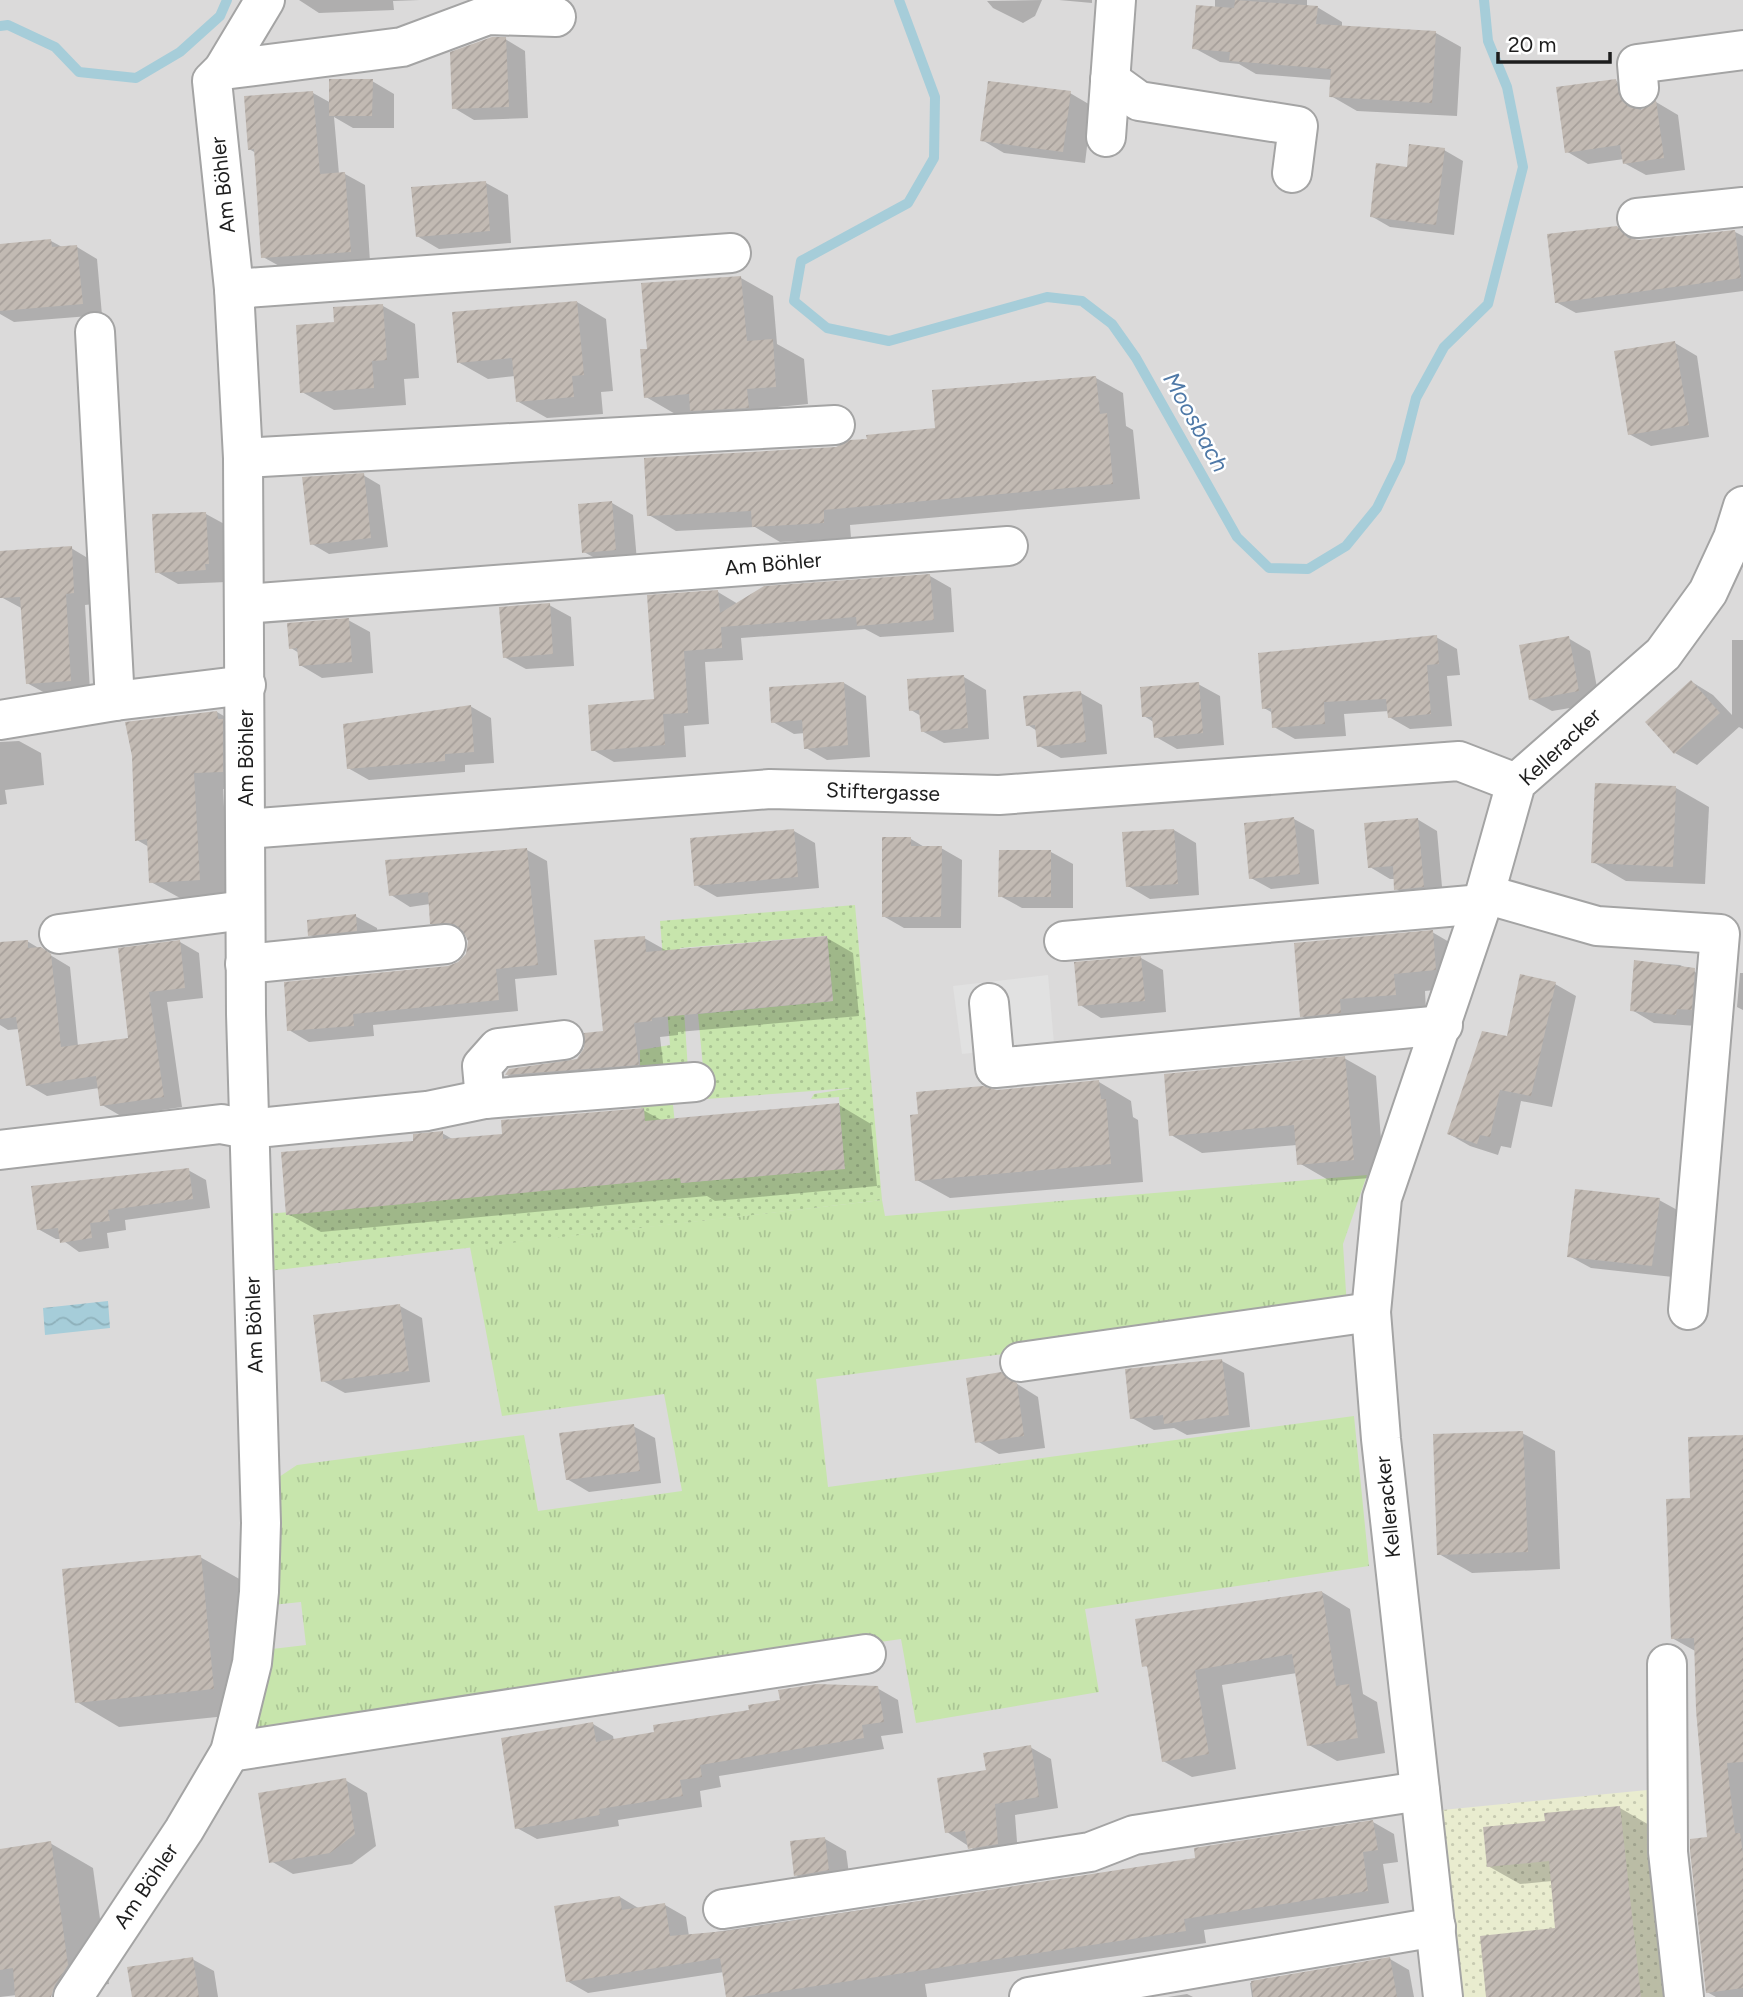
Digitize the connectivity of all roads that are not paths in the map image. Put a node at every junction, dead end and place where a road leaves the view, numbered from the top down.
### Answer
1 (265, 0) edge
2 (1116, 0) edge
3 (556, 17) dead end
4 (1743, 50) edge
5 (218, 76) junction
6 (1110, 80) junction
7 (1639, 88) dead end
8 (1106, 137) dead end
9 (1292, 173) dead end
10 (1743, 207) edge
11 (1637, 218) dead end
12 (731, 253) dead end
13 (234, 289) junction
14 (95, 332) dead end
15 (835, 425) dead end
16 (243, 458) junction
17 (1743, 506) edge
18 (1008, 546) dead end
19 (1726, 592) edge
20 (245, 604) junction
21 (246, 685) junction
22 (115, 701) junction
23 (0, 720) edge
24 (1516, 783) junction
25 (246, 829) junction
26 (1484, 899) junction
27 (245, 910) junction
28 (59, 934) dead end
29 (1064, 941) dead end
30 (446, 944) dead end
31 (245, 964) junction
32 (989, 1003) dead end
33 (1443, 1025) junction
34 (564, 1041) dead end
35 (695, 1082) dead end
36 (485, 1099) junction
37 (248, 1129) junction
38 (0, 1150) edge
39 (1688, 1310) dead end
40 (1371, 1312) junction
41 (1020, 1362) dead end
42 (866, 1654) dead end
43 (1667, 1664) dead end
44 (230, 1752) junction
45 (1420, 1791) junction
46 (723, 1909) dead end
47 (1436, 1927) junction
48 (73, 1997) edge
49 (1029, 1997) edge
50 (1443, 1997) edge
51 (1684, 1997) edge

1 - 5 street
2 - 6 street
3 - 5 street
4 - 7 street
5 - 13 street, Am Böhler
6 - 8 street
6 - 9 street
10 - 11 street
12 - 13 street
13 - 16 street, Am Böhler
14 - 22 street
15 - 16 street
16 - 20 street, Am Böhler
17 - 19 street, Kelleracker
18 - 20 street, Am Böhler
19 - 24 street, Kelleracker
20 - 21 street, Am Böhler
21 - 22 street
21 - 25 street, Am Böhler
22 - 23 street
24 - 25 street, Stiftergasse
24 - 26 street, Kelleracker
25 - 27 street, Am Böhler
26 - 29 street
26 - 33 street, Kelleracker
26 - 39 street
27 - 28 street
27 - 31 street, Am Böhler
30 - 31 street
31 - 37 street, Am Böhler
32 - 33 street
33 - 40 street, Kelleracker
34 - 36 street
35 - 36 street
36 - 37 street
37 - 38 street
37 - 44 street, Am Böhler
40 - 41 street
40 - 45 street, Kelleracker
42 - 44 street
43 - 51 street
44 - 48 street, Am Böhler
45 - 46 street
45 - 47 street, Kelleracker
47 - 49 street
47 - 50 street, Kelleracker

